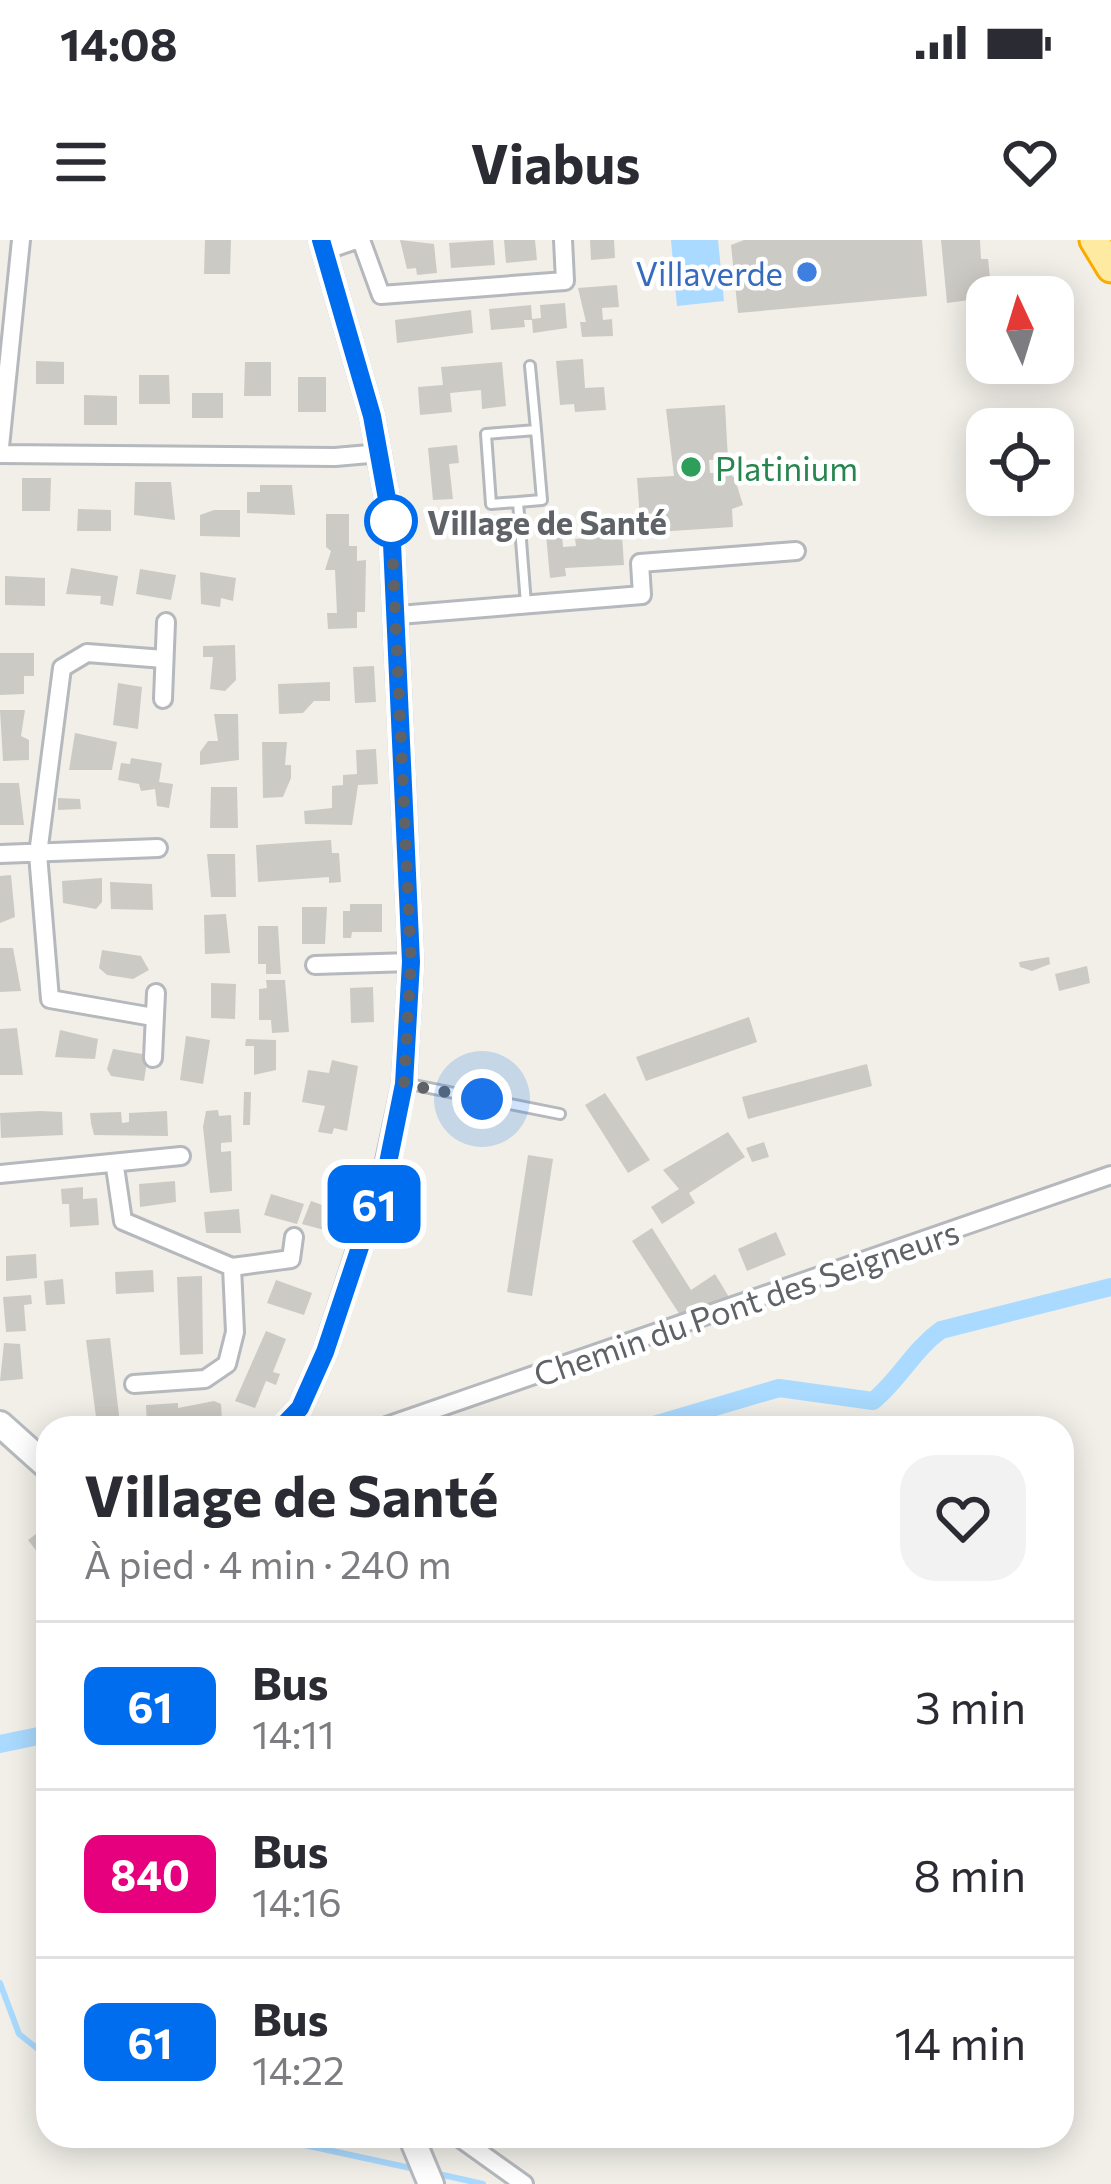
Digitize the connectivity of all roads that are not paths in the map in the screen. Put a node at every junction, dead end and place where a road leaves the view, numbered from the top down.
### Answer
1 (21, 240) edge
2 (359, 240) edge
3 (563, 240) edge
4 (1094, 240) edge
5 (322, 245) edge
6 (1111, 268) edge
7 (530, 366) dead end
8 (536, 430) junction
9 (0, 450) edge
10 (381, 453) junction
11 (518, 502) junction
12 (796, 551) dead end
13 (526, 605) junction
14 (399, 615) junction
15 (166, 622) dead end
16 (164, 659) junction
17 (163, 699) dead end
18 (158, 848) dead end
19 (0, 854) edge
20 (38, 854) junction
21 (411, 962) junction
22 (315, 965) dead end
23 (156, 993) dead end
24 (153, 1017) junction
25 (153, 1058) dead end
26 (404, 1084) junction
27 (560, 1114) dead end
28 (181, 1156) dead end
29 (115, 1167) junction
30 (0, 1174) edge
31 (1111, 1174) edge
32 (294, 1237) dead end
33 (232, 1267) junction
34 (134, 1384) dead end
35 (292, 1416) edge
36 (415, 1416) edge
37 (0, 1424) edge
38 (36, 1456) edge
39 (416, 2148) edge
40 (474, 2148) edge
41 (431, 2184) edge
42 (524, 2184) edge

1 - 9 street
2 - 3 street
2 - 5 street
4 - 6 highway
5 - 10 street
7 - 8 lane
8 - 11 lane
8 - 11 lane
9 - 10 street
10 - 14 street
11 - 13 lane
12 - 13 street
13 - 14 street
14 - 21 street
15 - 16 street
16 - 17 street
16 - 20 street
18 - 20 street
19 - 20 street
20 - 24 street
21 - 22 street
21 - 26 street
23 - 24 street
24 - 25 street
26 - 27 lane
26 - 35 street
28 - 29 street
29 - 30 street
29 - 33 street
31 - 36 street, Chemin du Pont des Seigneurs
32 - 33 street
33 - 34 street
37 - 38 main road
39 - 41 main road
40 - 42 street

